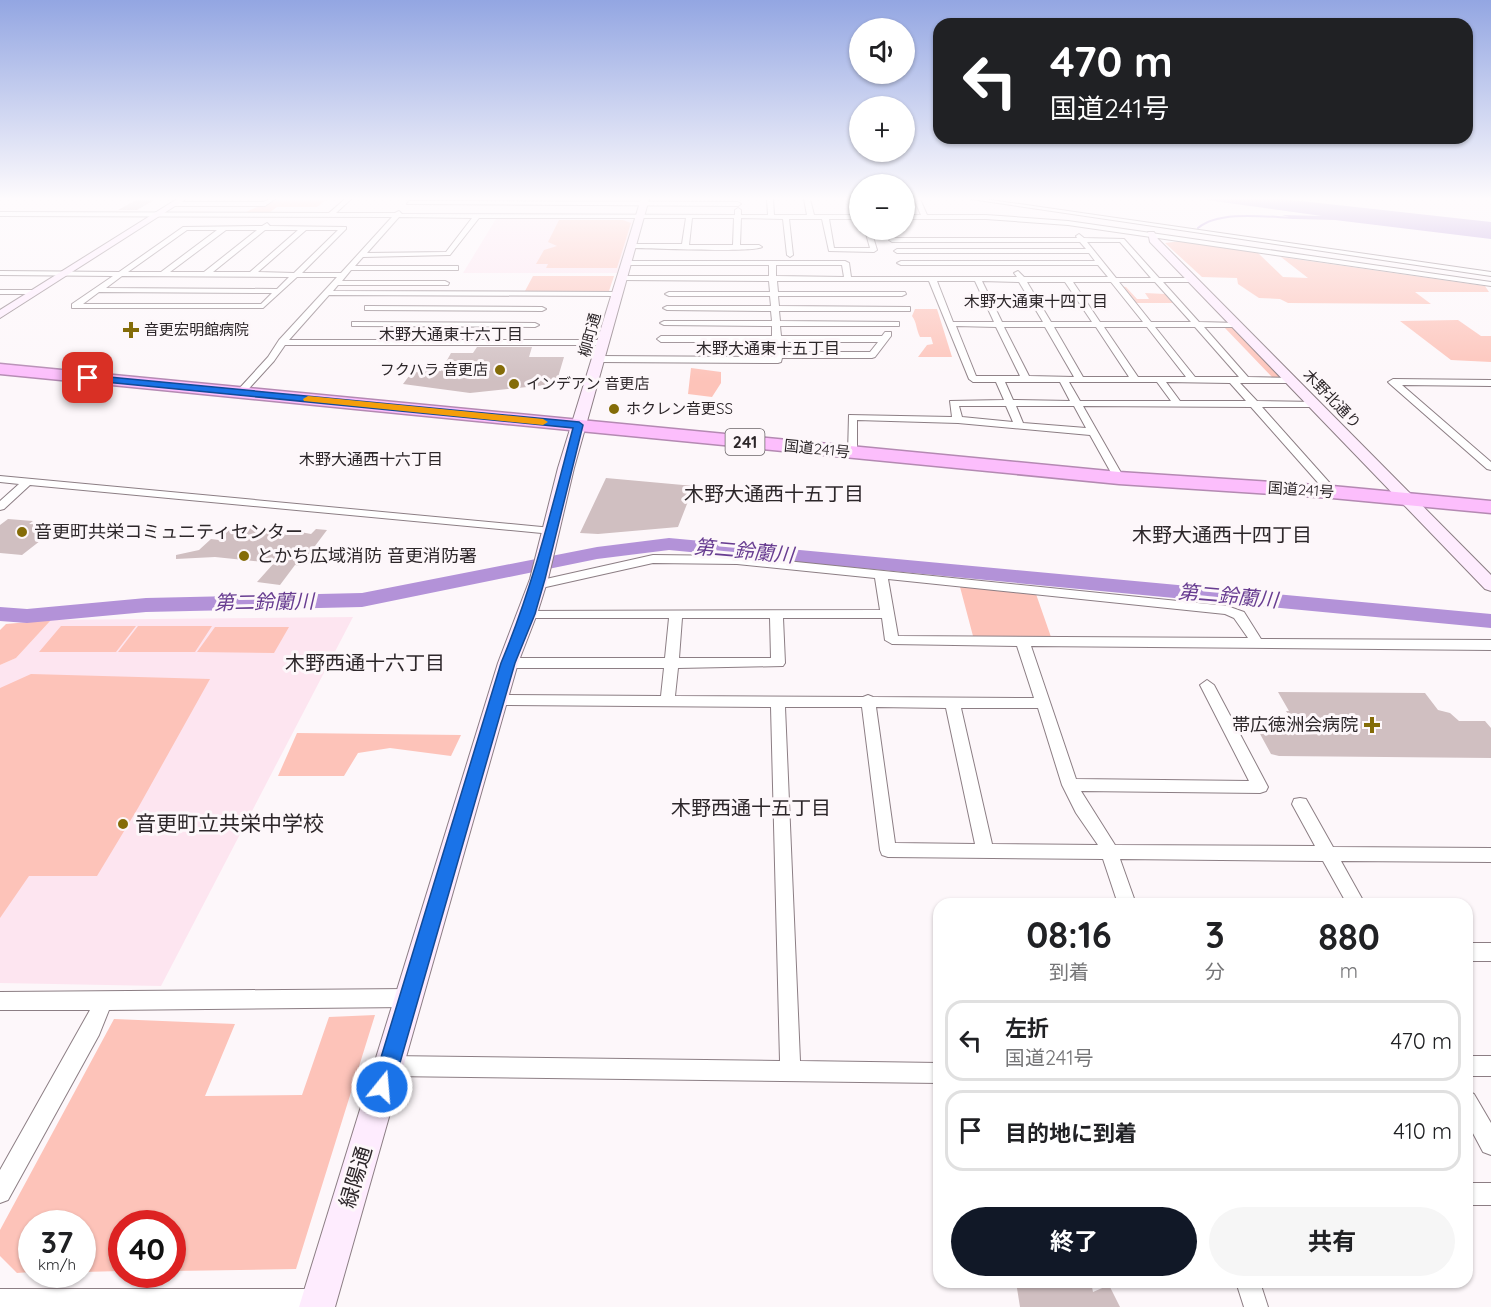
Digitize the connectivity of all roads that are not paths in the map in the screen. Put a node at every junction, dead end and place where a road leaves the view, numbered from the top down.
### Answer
1 (86, 260) edge
2 (140, 260) edge
3 (181, 260) edge
4 (224, 260) edge
5 (268, 260) edge
6 (311, 260) edge
7 (356, 260) edge
8 (444, 260) edge
9 (628, 260) edge
10 (900, 260) edge
11 (1010, 260) edge
12 (1098, 260) edge
13 (1140, 260) edge
14 (1172, 260) edge
15 (1324, 260) edge
16 (1394, 260) edge
17 (627, 263) junction
18 (772, 263) junction
19 (901, 263) junction
20 (1012, 263) junction
21 (1100, 263) junction
22 (438, 268) junction
23 (346, 271) junction
24 (0, 273) edge
25 (64, 274) junction
26 (120, 274) junction
27 (1491, 274) edge
28 (161, 275) junction
29 (205, 275) junction
30 (251, 275) junction
31 (296, 275) junction
32 (622, 278) junction
33 (672, 278) junction
34 (773, 278) junction
35 (848, 279) junction
36 (897, 279) junction
37 (907, 279) junction
38 (932, 279) junction
39 (977, 279) junction
40 (1022, 279) junction
41 (1066, 279) junction
42 (1113, 279) junction
43 (1157, 279) junction
44 (1192, 280) junction
45 (335, 283) junction
46 (445, 283) junction
47 (1491, 285) edge
48 (97, 290) junction
49 (279, 291) junction
50 (0, 292) edge
51 (35, 292) junction
52 (326, 293) junction
53 (380, 293) junction
54 (438, 294) junction
55 (549, 294) junction
56 (617, 294) junction
57 (669, 294) junction
58 (774, 294) junction
59 (902, 294) junction
60 (368, 308) junction
61 (666, 308) junction
62 (775, 308) junction
63 (542, 309) junction
64 (907, 309) junction
65 (2, 312) edge
66 (664, 323) junction
67 (776, 323) junction
68 (355, 324) junction
69 (896, 324) junction
70 (950, 324) junction
71 (999, 324) junction
72 (1048, 324) junction
73 (1097, 324) junction
74 (1149, 324) junction
75 (1197, 324) junction
76 (535, 325) junction
77 (1236, 325) junction
78 (661, 339) junction
79 (777, 339) junction
80 (884, 339) junction
81 (282, 342) junction
82 (340, 342) junction
83 (527, 342) junction
84 (603, 343) junction
85 (778, 355) junction
86 (599, 359) junction
87 (657, 360) junction
88 (0, 369) edge
89 (999, 379) junction
90 (1026, 379) junction
91 (1063, 379) junction
92 (1080, 379) junction
93 (1135, 379) junction
94 (1159, 379) junction
95 (1192, 379) junction
96 (1232, 380) junction
97 (1246, 380) junction
98 (1290, 380) junction
99 (1491, 383) edge
100 (1118, 391) junction
101 (240, 393) junction
102 (1010, 403) junction
103 (1077, 403) junction
104 (1177, 403) junction
105 (1254, 404) junction
106 (1314, 404) junction
107 (958, 420) junction
108 (579, 425) junction
109 (1020, 426) junction
110 (1093, 432) junction
111 (852, 452) junction
112 (1491, 467) edge
113 (1119, 478) junction
114 (0, 479) edge
115 (27, 482) junction
116 (1332, 492) junction
117 (1407, 499) junction
118 (0, 507) edge
119 (1491, 507) edge
120 (552, 531) junction
121 (881, 576) junction
122 (538, 582) junction
123 (1491, 585) edge
124 (528, 614) junction
125 (676, 614) junction
126 (776, 614) junction
127 (887, 614) junction
128 (1023, 642) junction
129 (1258, 644) junction
130 (1491, 645) edge
131 (508, 663) junction
132 (671, 663) junction
133 (1207, 685) dead end
134 (497, 700) junction
135 (668, 700) junction
136 (778, 700) junction
137 (868, 700) junction
138 (952, 701) junction
139 (1043, 703) junction
140 (1070, 785) junction
141 (1299, 804) dead end
142 (985, 850) junction
143 (1109, 852) junction
144 (1328, 854) junction
145 (1491, 855) edge
146 (1124, 898) edge
147 (1353, 898) edge
148 (1473, 952) edge
149 (1491, 952) edge
150 (409, 998) junction
151 (102, 1000) junction
152 (0, 1001) edge
153 (389, 1066) junction
154 (1473, 1066) edge
155 (1491, 1066) edge
156 (790, 1071) junction
157 (933, 1073) edge
158 (1473, 1112) edge
159 (1491, 1144) edge
160 (0, 1192) edge
161 (1473, 1194) edge
162 (1491, 1194) edge
163 (1250, 1288) edge
164 (0, 1302) edge
165 (318, 1304) edge
166 (1256, 1307) edge

1 - 25 street
2 - 26 street
3 - 28 street
4 - 29 street
5 - 30 street
6 - 31 street
7 - 23 street
8 - 22 street
9 - 17 street, 柳町通
10 - 19 street
11 - 20 street
12 - 21 street
13 - 43 street
14 - 44 street, 木野北通り
15 - 47 street
16 - 27 street
17 - 18 street
17 - 32 street, 柳町通
18 - 34 street
18 - 35 street
19 - 20 street
19 - 37 street
20 - 21 street
20 - 40 street
21 - 42 street
22 - 23 street
22 - 46 street
23 - 31 street
23 - 45 street
24 - 25 street
25 - 26 street
25 - 51 street
26 - 28 street
26 - 48 street
28 - 29 street
29 - 30 street
30 - 31 street
31 - 49 street
32 - 33 street
32 - 56 street, 柳町通
33 - 34 street
33 - 57 street
34 - 35 street
34 - 58 street
35 - 36 street
36 - 37 street
36 - 59 street
37 - 38 street
38 - 39 street
38 - 70 street
39 - 40 street
39 - 71 street
40 - 41 street
40 - 72 street
41 - 42 street
41 - 73 street
42 - 43 street
42 - 74 street
43 - 44 street
43 - 75 street
44 - 77 street, 木野北通り
45 - 46 street
45 - 52 street
46 - 54 street
48 - 49 street
48 - 49 street
50 - 51 street
51 - 65 street
52 - 53 street
52 - 81 street
53 - 54 street
53 - 60 street
54 - 55 street
55 - 56 street
55 - 63 street
56 - 84 street, 柳町通
57 - 58 street
57 - 61 street
58 - 59 street
58 - 62 street
59 - 64 street
60 - 63 street
60 - 68 street
61 - 62 street
61 - 66 street
62 - 64 street
62 - 67 street
63 - 76 street
64 - 69 street
66 - 67 street
66 - 78 street
67 - 69 street
67 - 79 street
68 - 76 street
68 - 82 street
69 - 80 street
70 - 71 street
70 - 89 street
71 - 72 street
71 - 90 street
72 - 73 street
72 - 92 street
73 - 74 street
73 - 93 street
74 - 75 street
74 - 95 street
75 - 77 street
75 - 97 street
76 - 83 street
77 - 98 street, 木野北通り
78 - 79 street
78 - 87 street
79 - 80 street
79 - 85 street
80 - 85 street
81 - 82 street
81 - 101 street
82 - 83 street
83 - 84 street
84 - 86 street, 柳町通
85 - 87 street
86 - 87 street
86 - 108 street, 柳町通
88 - 101 highway, 国道241号 / 241
89 - 90 street
89 - 102 street
90 - 91 street
91 - 92 street
91 - 103 street
92 - 100 street
93 - 94 street
93 - 100 street
94 - 95 street
94 - 104 street
95 - 96 street
96 - 97 street
96 - 105 street
97 - 98 street
98 - 106 street, 木野北通り
99 - 112 street
100 - 103 street
100 - 104 street
101 - 108 highway, 国道241号 / 241
102 - 103 street
102 - 107 street
102 - 109 street
103 - 110 street
104 - 105 street
105 - 106 street
105 - 116 street
106 - 117 street, 木野北通り
107 - 109 street
107 - 111 street
108 - 111 highway, 国道241号 / 241
108 - 120 street, 緑陽通
109 - 110 street
110 - 113 street
111 - 113 highway, 国道241号 / 241
113 - 116 highway, 国道241号 / 241
114 - 115 street
115 - 118 street
115 - 120 street
116 - 117 highway, 国道241号 / 241
117 - 119 highway, 国道241号 / 241
117 - 123 street, 木野北通り
120 - 122 street, 緑陽通
121 - 122 street
121 - 127 street
121 - 129 street
122 - 124 street, 緑陽通
124 - 125 street
124 - 131 street, 緑陽通
125 - 126 street
125 - 132 street
126 - 127 street
126 - 132 street
127 - 128 street
128 - 129 street
128 - 139 street
129 - 130 street
131 - 132 street
131 - 134 street, 緑陽通
132 - 135 street
133 - 140 street
134 - 135 street
134 - 150 street, 緑陽通
135 - 136 street
136 - 137 street
136 - 156 street
137 - 138 street
137 - 142 street
138 - 139 street
138 - 142 street
139 - 140 street
140 - 143 street
141 - 144 street
142 - 143 street
143 - 144 street
143 - 146 street
144 - 145 street
144 - 147 street
148 - 149 street
150 - 151 street
150 - 153 street, 緑陽通
151 - 152 street
151 - 160 street
153 - 156 street
153 - 165 street, 緑陽通
154 - 155 street
156 - 157 street
158 - 159 street
161 - 162 street
163 - 166 street
164 - 165 street

